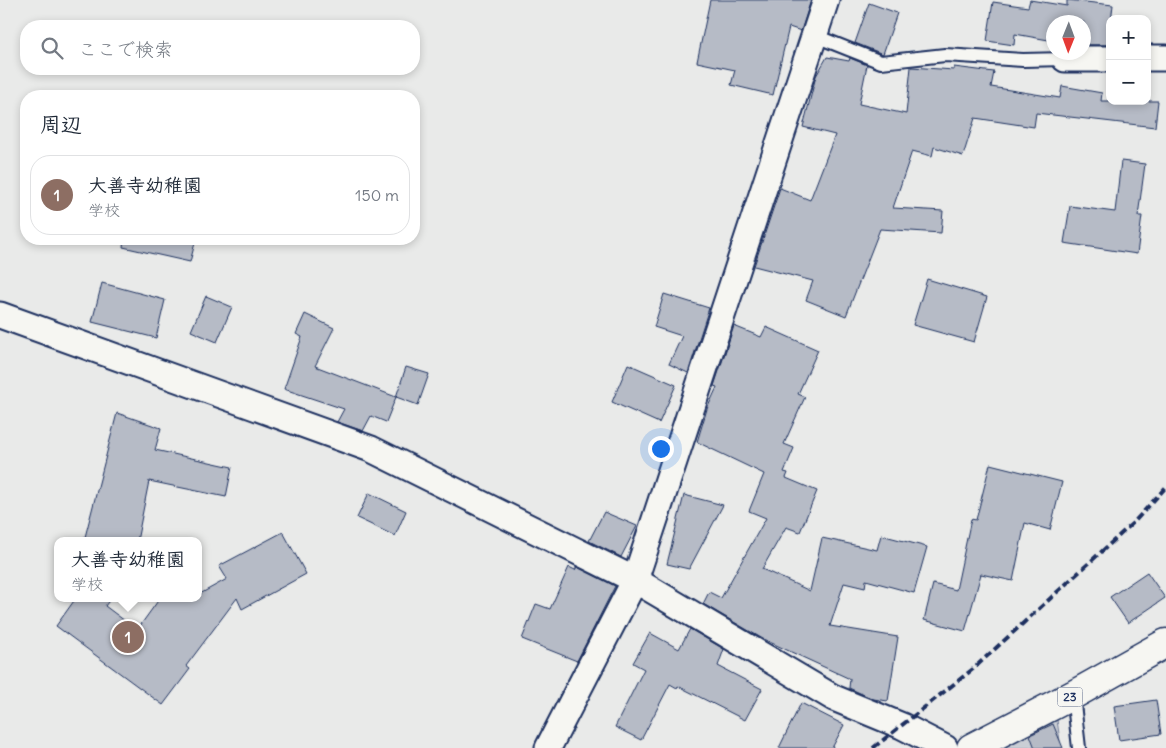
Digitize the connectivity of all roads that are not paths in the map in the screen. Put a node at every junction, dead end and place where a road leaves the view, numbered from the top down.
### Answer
1 (826, 0) edge
2 (813, 36) junction
3 (1151, 58) edge
4 (1166, 58) edge
5 (1046, 59) edge
6 (1091, 59) edge
7 (1106, 59) edge
8 (0, 315) edge
9 (635, 580) junction
10 (1166, 643) edge
11 (1073, 695) junction
12 (548, 748) edge
13 (946, 748) edge
14 (972, 748) edge
15 (1079, 748) edge

1 - 2 street
2 - 5 lane
2 - 9 street
3 - 4 street
6 - 7 street
8 - 9 street
9 - 12 street
9 - 13 street
10 - 11 main road, 23
11 - 14 main road, 23
11 - 15 lane

